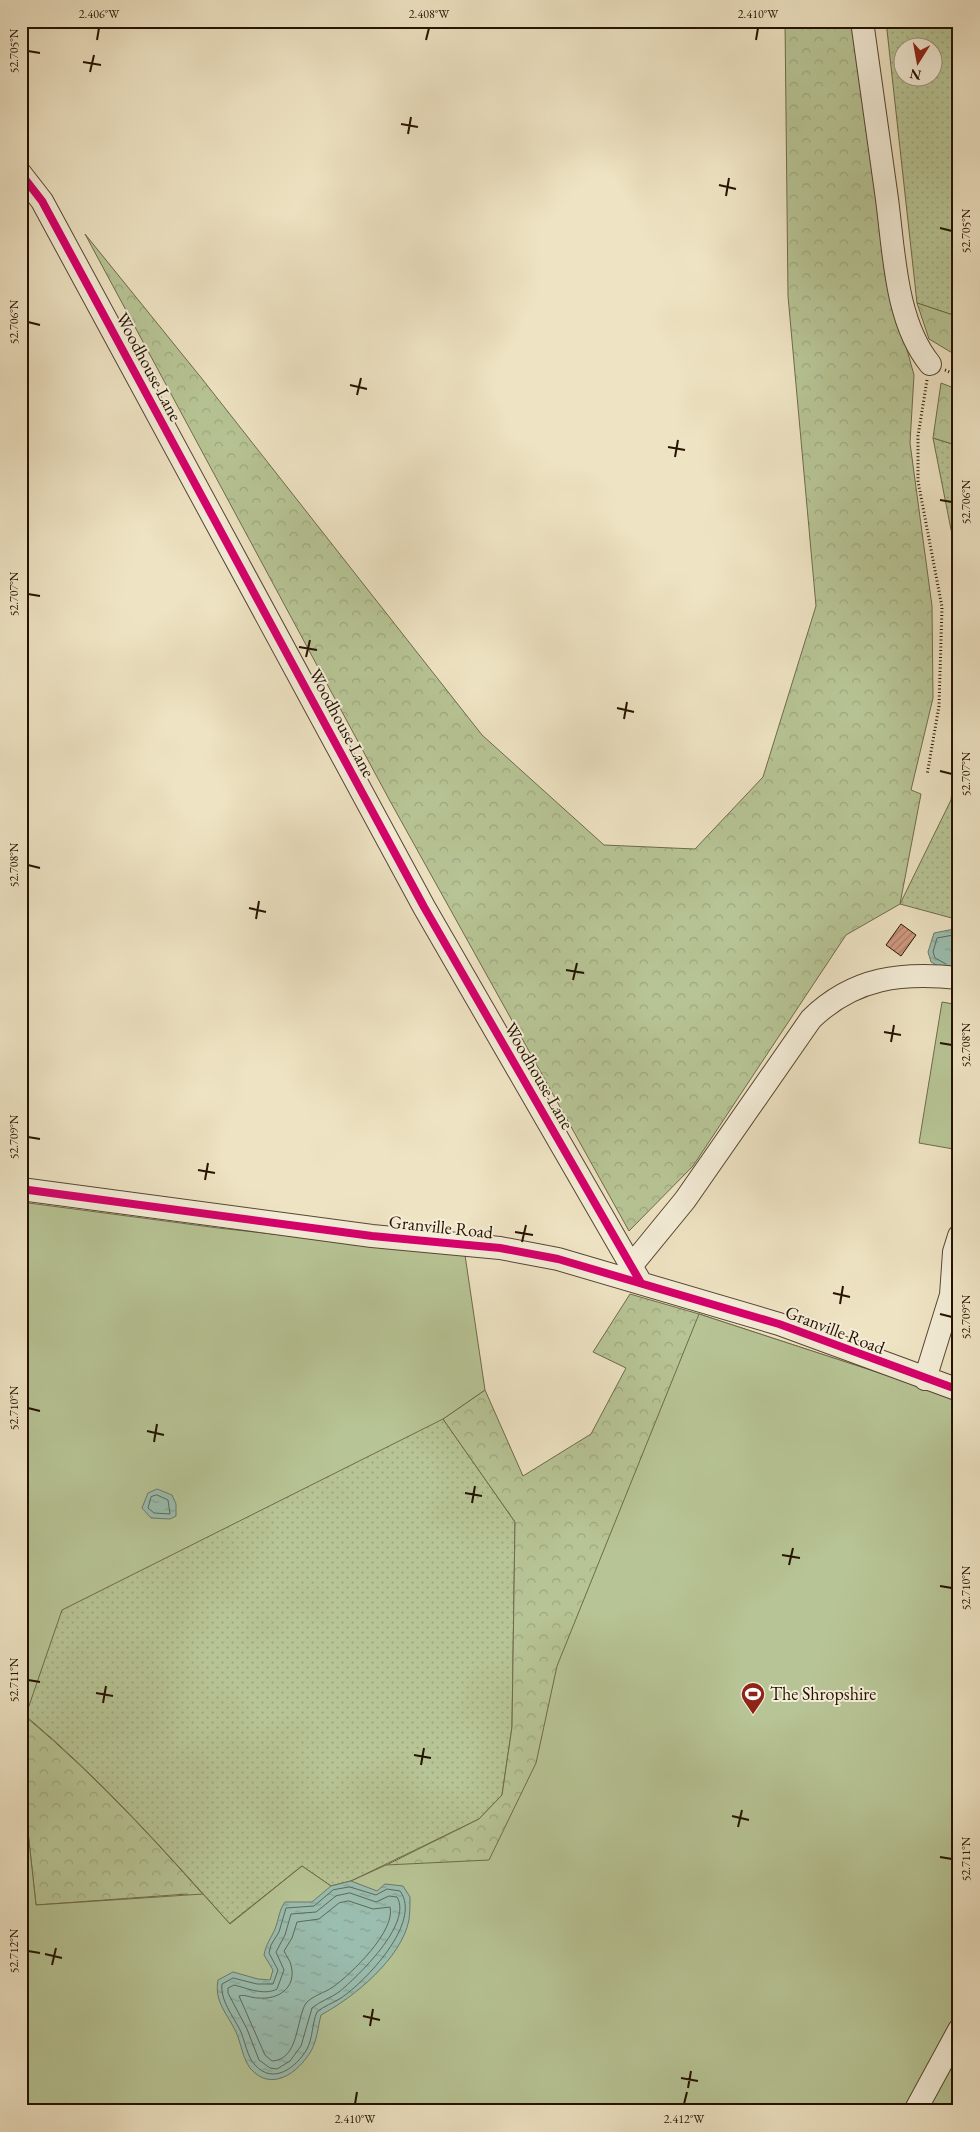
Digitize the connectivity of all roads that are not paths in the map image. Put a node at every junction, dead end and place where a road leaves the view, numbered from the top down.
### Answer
1 (862, 21) edge
2 (21, 174) edge
3 (930, 364) road end
4 (959, 978) edge
5 (21, 1189) edge
6 (959, 1236) edge
7 (636, 1274) junction
8 (925, 1379) junction
9 (959, 1390) edge
10 (959, 2030) edge
11 (915, 2111) edge

1 - 3 street
2 - 7 street, Woodhouse Lane
4 - 7 street
5 - 7 street, Granville Road
6 - 8 street
7 - 8 street, Granville Road
8 - 9 street, Granville Road
10 - 11 street

